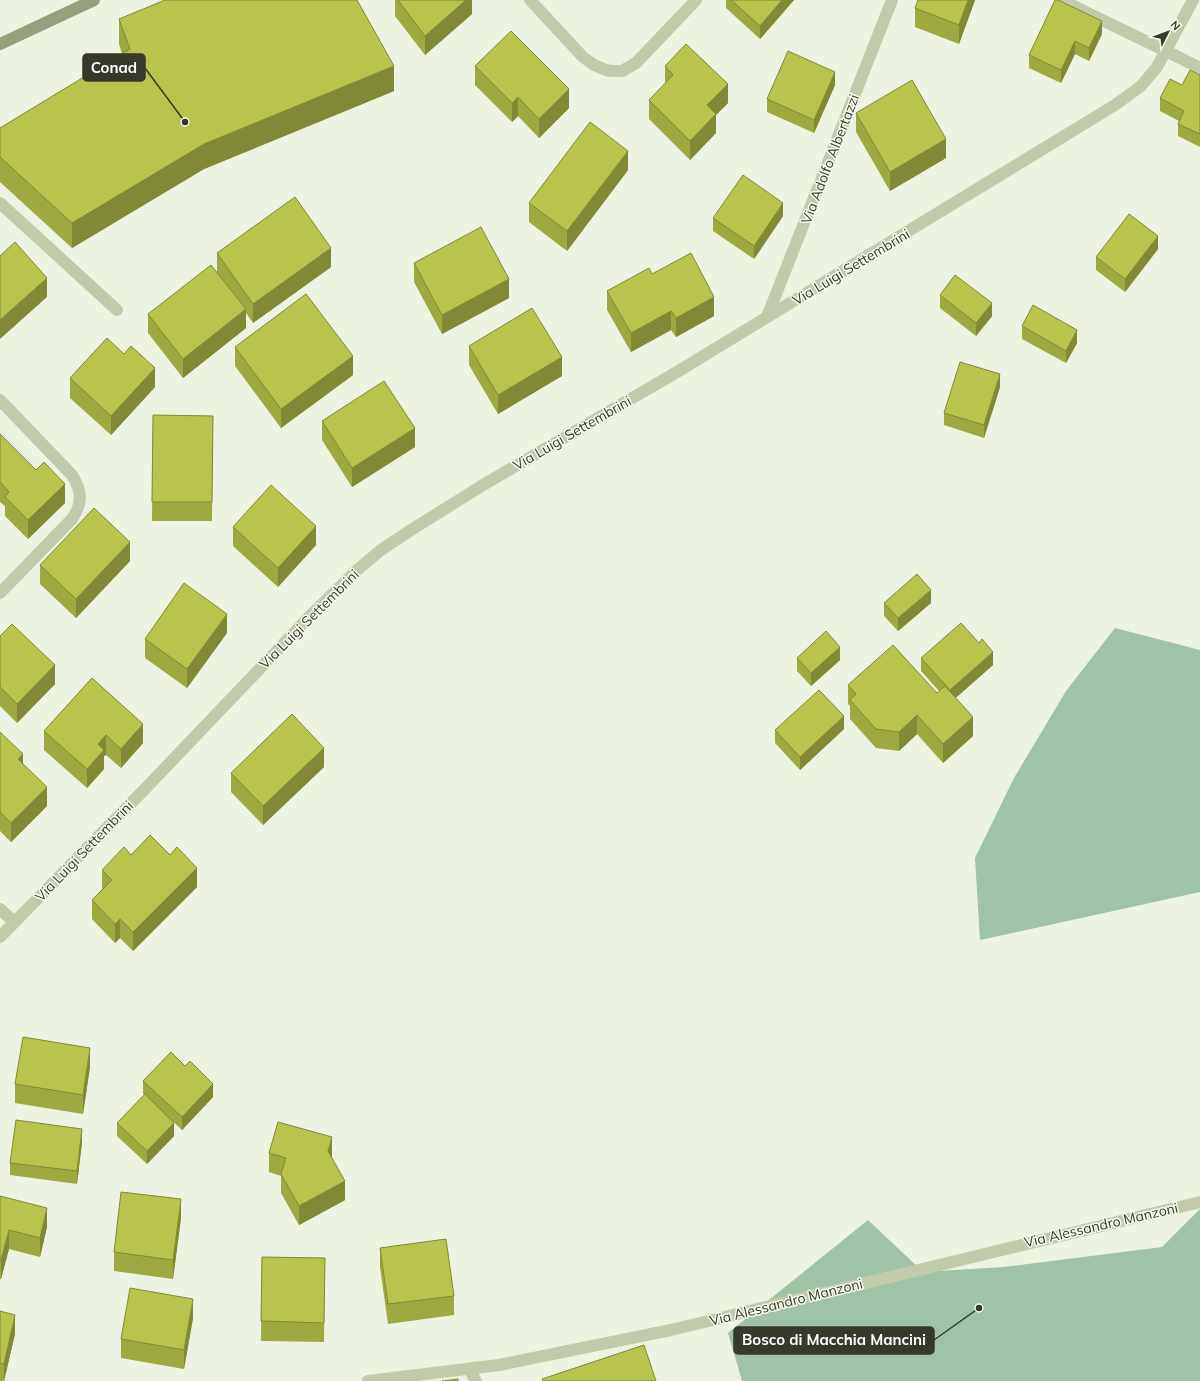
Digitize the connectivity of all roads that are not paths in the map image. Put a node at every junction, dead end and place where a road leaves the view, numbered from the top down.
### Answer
1 (94, 0) edge
2 (530, 0) edge
3 (696, 0) edge
4 (892, 0) edge
5 (1061, 0) edge
6 (1193, 0) edge
7 (0, 44) edge
8 (1166, 51) junction
9 (1200, 68) edge
10 (0, 203) edge
11 (116, 310) dead end
12 (767, 317) junction
13 (0, 400) edge
14 (0, 593) edge
15 (0, 909) edge
16 (14, 922) junction
17 (0, 937) edge
18 (1200, 1202) edge
19 (469, 1369) junction
20 (368, 1381) edge
21 (476, 1381) edge

1 - 7 main road
2 - 3 street
4 - 12 street, Via Adolfo Albertazzi
5 - 8 street
6 - 8 street, Via Luigi Settembrini
8 - 9 street
8 - 12 street, Via Luigi Settembrini
10 - 11 street
12 - 16 street, Via Luigi Settembrini
13 - 14 street
15 - 16 street
16 - 17 street, Via Luigi Settembrini
18 - 19 street, Via Alessandro Manzoni
19 - 20 street, Via Alessandro Manzoni
19 - 21 street

